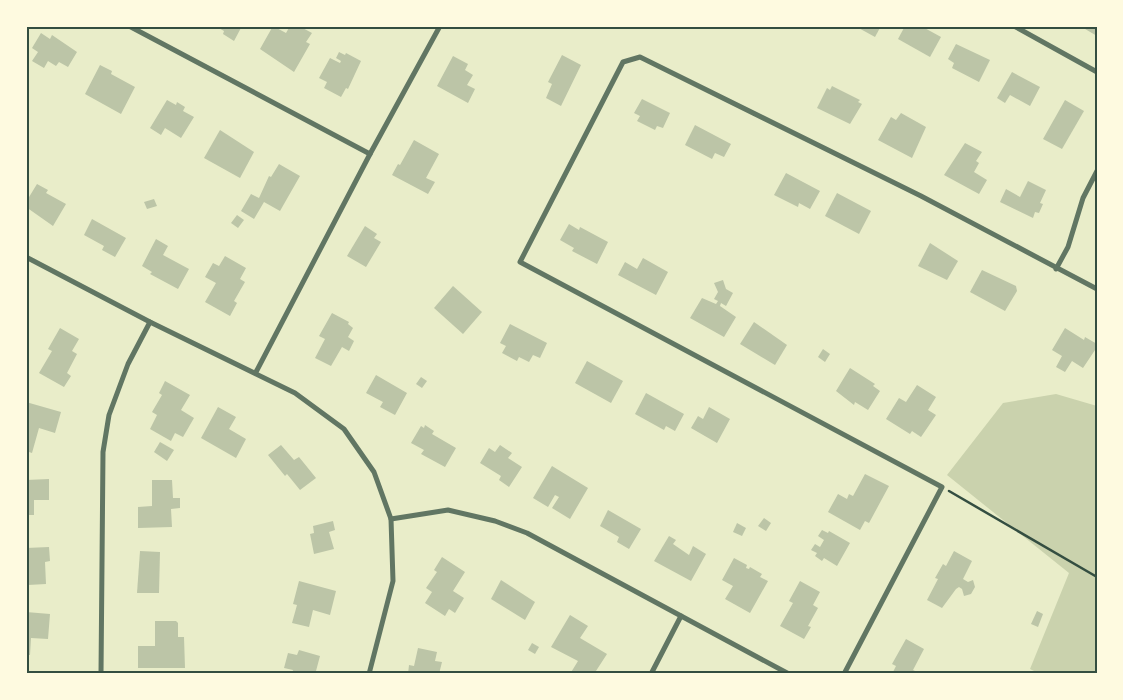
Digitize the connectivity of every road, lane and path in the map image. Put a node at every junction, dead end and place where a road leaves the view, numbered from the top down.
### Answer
1 (129, 26) edge
2 (440, 26) edge
3 (1014, 26) edge
4 (1097, 72) edge
5 (370, 154) junction
6 (1097, 171) edge
7 (26, 257) edge
8 (1056, 269) junction
9 (1097, 289) edge
10 (150, 322) junction
11 (256, 372) junction
12 (942, 487) junction
13 (391, 519) junction
14 (1097, 577) edge
15 (682, 616) junction
16 (101, 674) edge
17 (369, 674) edge
18 (651, 674) edge
19 (789, 674) edge
20 (844, 674) edge

1 - 5 street
2 - 5 street
3 - 4 street
5 - 11 street
6 - 8 street
7 - 10 street
8 - 9 street
8 - 12 street
10 - 11 street
10 - 16 street
11 - 13 street
12 - 14 path
12 - 20 street
13 - 15 street
13 - 17 street
15 - 18 street
15 - 19 street

